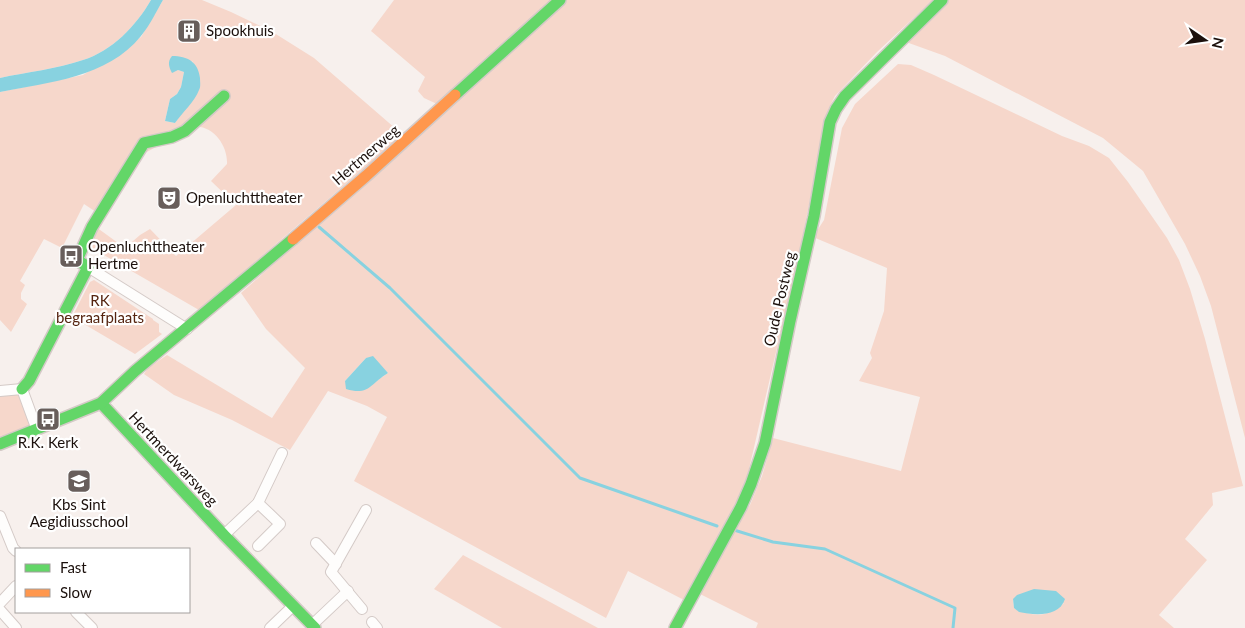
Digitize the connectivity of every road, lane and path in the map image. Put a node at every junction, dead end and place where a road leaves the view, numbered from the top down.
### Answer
1 (560, 0) edge
2 (942, 0) edge
3 (224, 96) dead end
4 (88, 267) junction
5 (187, 329) junction
6 (22, 389) junction
7 (0, 391) edge
8 (101, 403) junction
9 (36, 430) junction
10 (0, 444) edge
11 (282, 453) dead end
12 (258, 503) junction
13 (366, 510) dead end
14 (0, 516) edge
15 (224, 535) junction
16 (316, 543) dead end
17 (258, 546) dead end
18 (15, 550) edge
19 (336, 564) junction
20 (15, 587) edge
21 (348, 591) junction
22 (0, 603) edge
23 (293, 606) junction
24 (362, 609) dead end
25 (0, 610) edge
26 (77, 613) edge
27 (313, 626) edge
28 (16, 628) edge
29 (92, 628) edge
30 (270, 628) edge
31 (675, 628) edge

1 - 5 street, Hertmerweg
2 - 31 street, Oude Postweg
3 - 4 street
4 - 5 street
4 - 6 street
5 - 8 street, Hertmerweg
6 - 7 street
6 - 9 street
8 - 9 street, Hertmerweg
8 - 15 street, Hertmerdwarsweg
9 - 10 street, Hertmerweg
11 - 12 street
12 - 15 street
12 - 17 street
13 - 19 street
14 - 18 street
15 - 23 street, Hertmerdwarsweg
16 - 19 street
19 - 21 street
20 - 22 street
21 - 24 street
21 - 27 street, Hertmerdwarsweg
23 - 27 street, Hertmerdwarsweg
23 - 30 street
25 - 28 street
26 - 29 street

